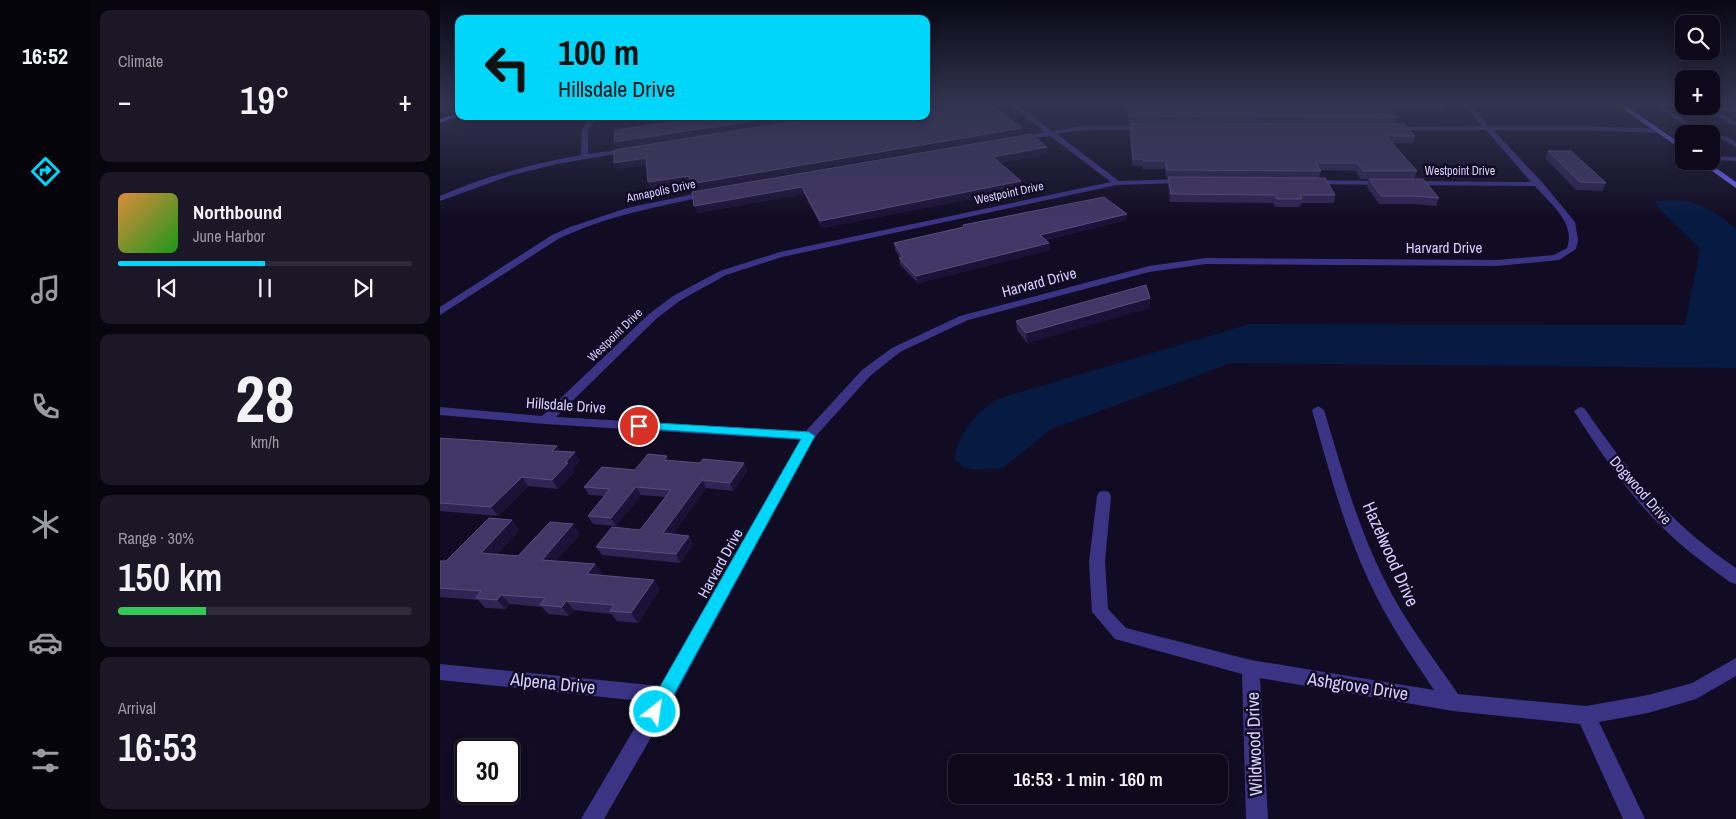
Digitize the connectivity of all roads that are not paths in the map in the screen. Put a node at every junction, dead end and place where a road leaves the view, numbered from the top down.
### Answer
1 (584, 142) edge
2 (1064, 142) edge
3 (1501, 142) edge
4 (642, 148) edge
5 (585, 157) junction
6 (1720, 158) edge
7 (1736, 159) edge
8 (1714, 170) edge
9 (1189, 182) edge
10 (1306, 182) edge
11 (1117, 183) junction
12 (1539, 184) junction
13 (1736, 186) edge
14 (712, 192) edge
15 (440, 199) edge
16 (440, 312) edge
17 (1318, 410) dead end
18 (440, 411) edge
19 (1580, 411) dead end
20 (545, 420) junction
21 (809, 436) junction
22 (1104, 496) dead end
23 (1736, 577) edge
24 (1736, 666) edge
25 (1251, 668) junction
26 (440, 672) edge
27 (665, 695) junction
28 (1453, 702) junction
29 (1586, 715) junction
30 (592, 819) edge
31 (1257, 819) edge
32 (1634, 819) edge

1 - 5 street
2 - 11 street
3 - 12 street, Harvard Drive
4 - 5 street
5 - 15 street
6 - 7 lane
8 - 13 street
9 - 11 street, Westpoint Drive
10 - 12 street, Westpoint Drive
11 - 20 street, Westpoint Drive
12 - 21 street, Harvard Drive
14 - 16 street, Annapolis Drive
17 - 28 street, Hazelwood Drive
18 - 20 street, Hillsdale Drive
19 - 23 street, Dogwood Drive
20 - 21 street, Hillsdale Drive
21 - 27 street, Harvard Drive
22 - 25 street, Ashgrove Drive
24 - 29 street, Ashgrove Drive
25 - 28 street, Ashgrove Drive
25 - 31 street, Wildwood Drive
26 - 27 street, Alpena Drive
27 - 30 street, Harvard Drive
28 - 29 street, Ashgrove Drive
29 - 32 street

